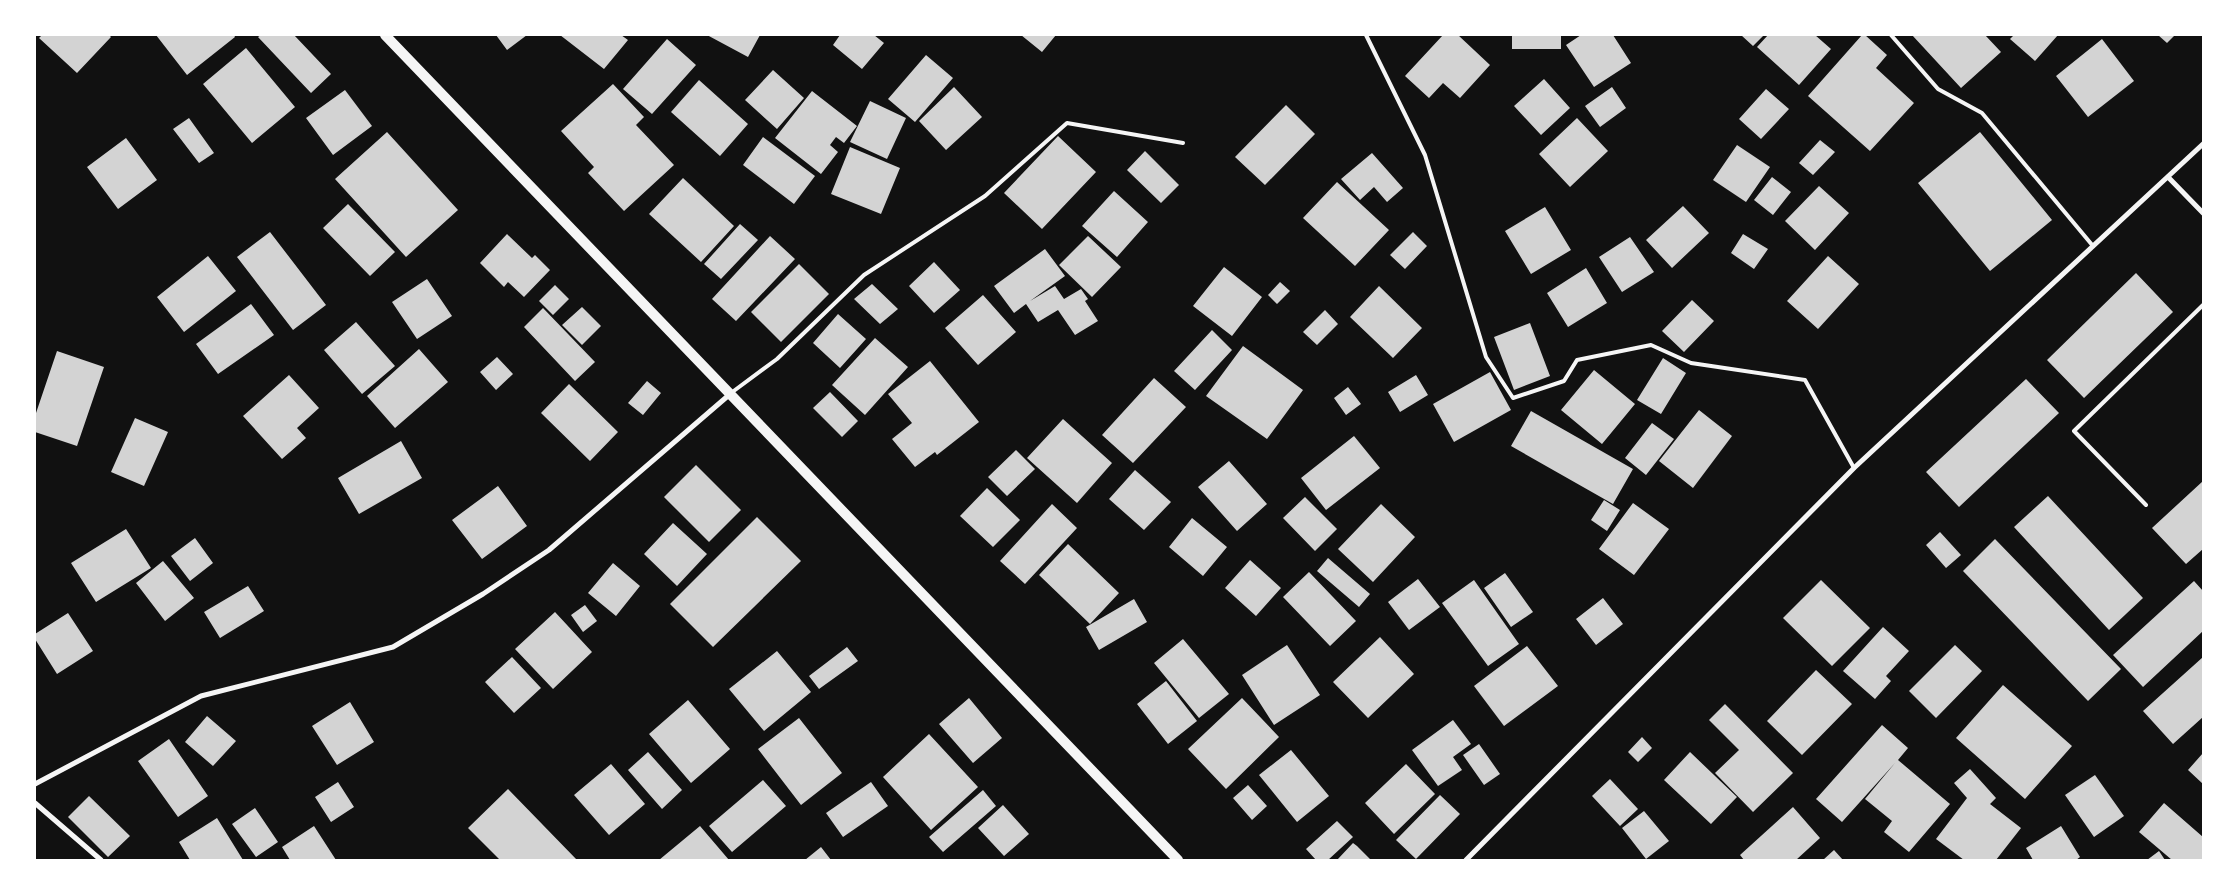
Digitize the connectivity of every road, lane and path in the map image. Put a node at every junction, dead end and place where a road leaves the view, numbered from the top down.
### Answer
1 (384, 35) edge
2 (1366, 35) edge
3 (1890, 35) edge
4 (1183, 143) dead end
5 (2203, 144) edge
6 (2168, 177) junction
7 (2203, 213) edge
8 (2093, 246) junction
9 (2203, 305) edge
10 (729, 395) junction
11 (1854, 468) junction
12 (2146, 505) dead end
13 (35, 784) edge
14 (35, 803) edge
15 (101, 860) edge
16 (1178, 860) edge
17 (1466, 860) edge

1 - 10 main road
2 - 11 lane
3 - 8 lane
4 - 10 lane
5 - 6 street
6 - 7 street
6 - 8 street
8 - 11 street
9 - 12 lane
10 - 13 street
10 - 16 main road
11 - 17 street
14 - 15 street

